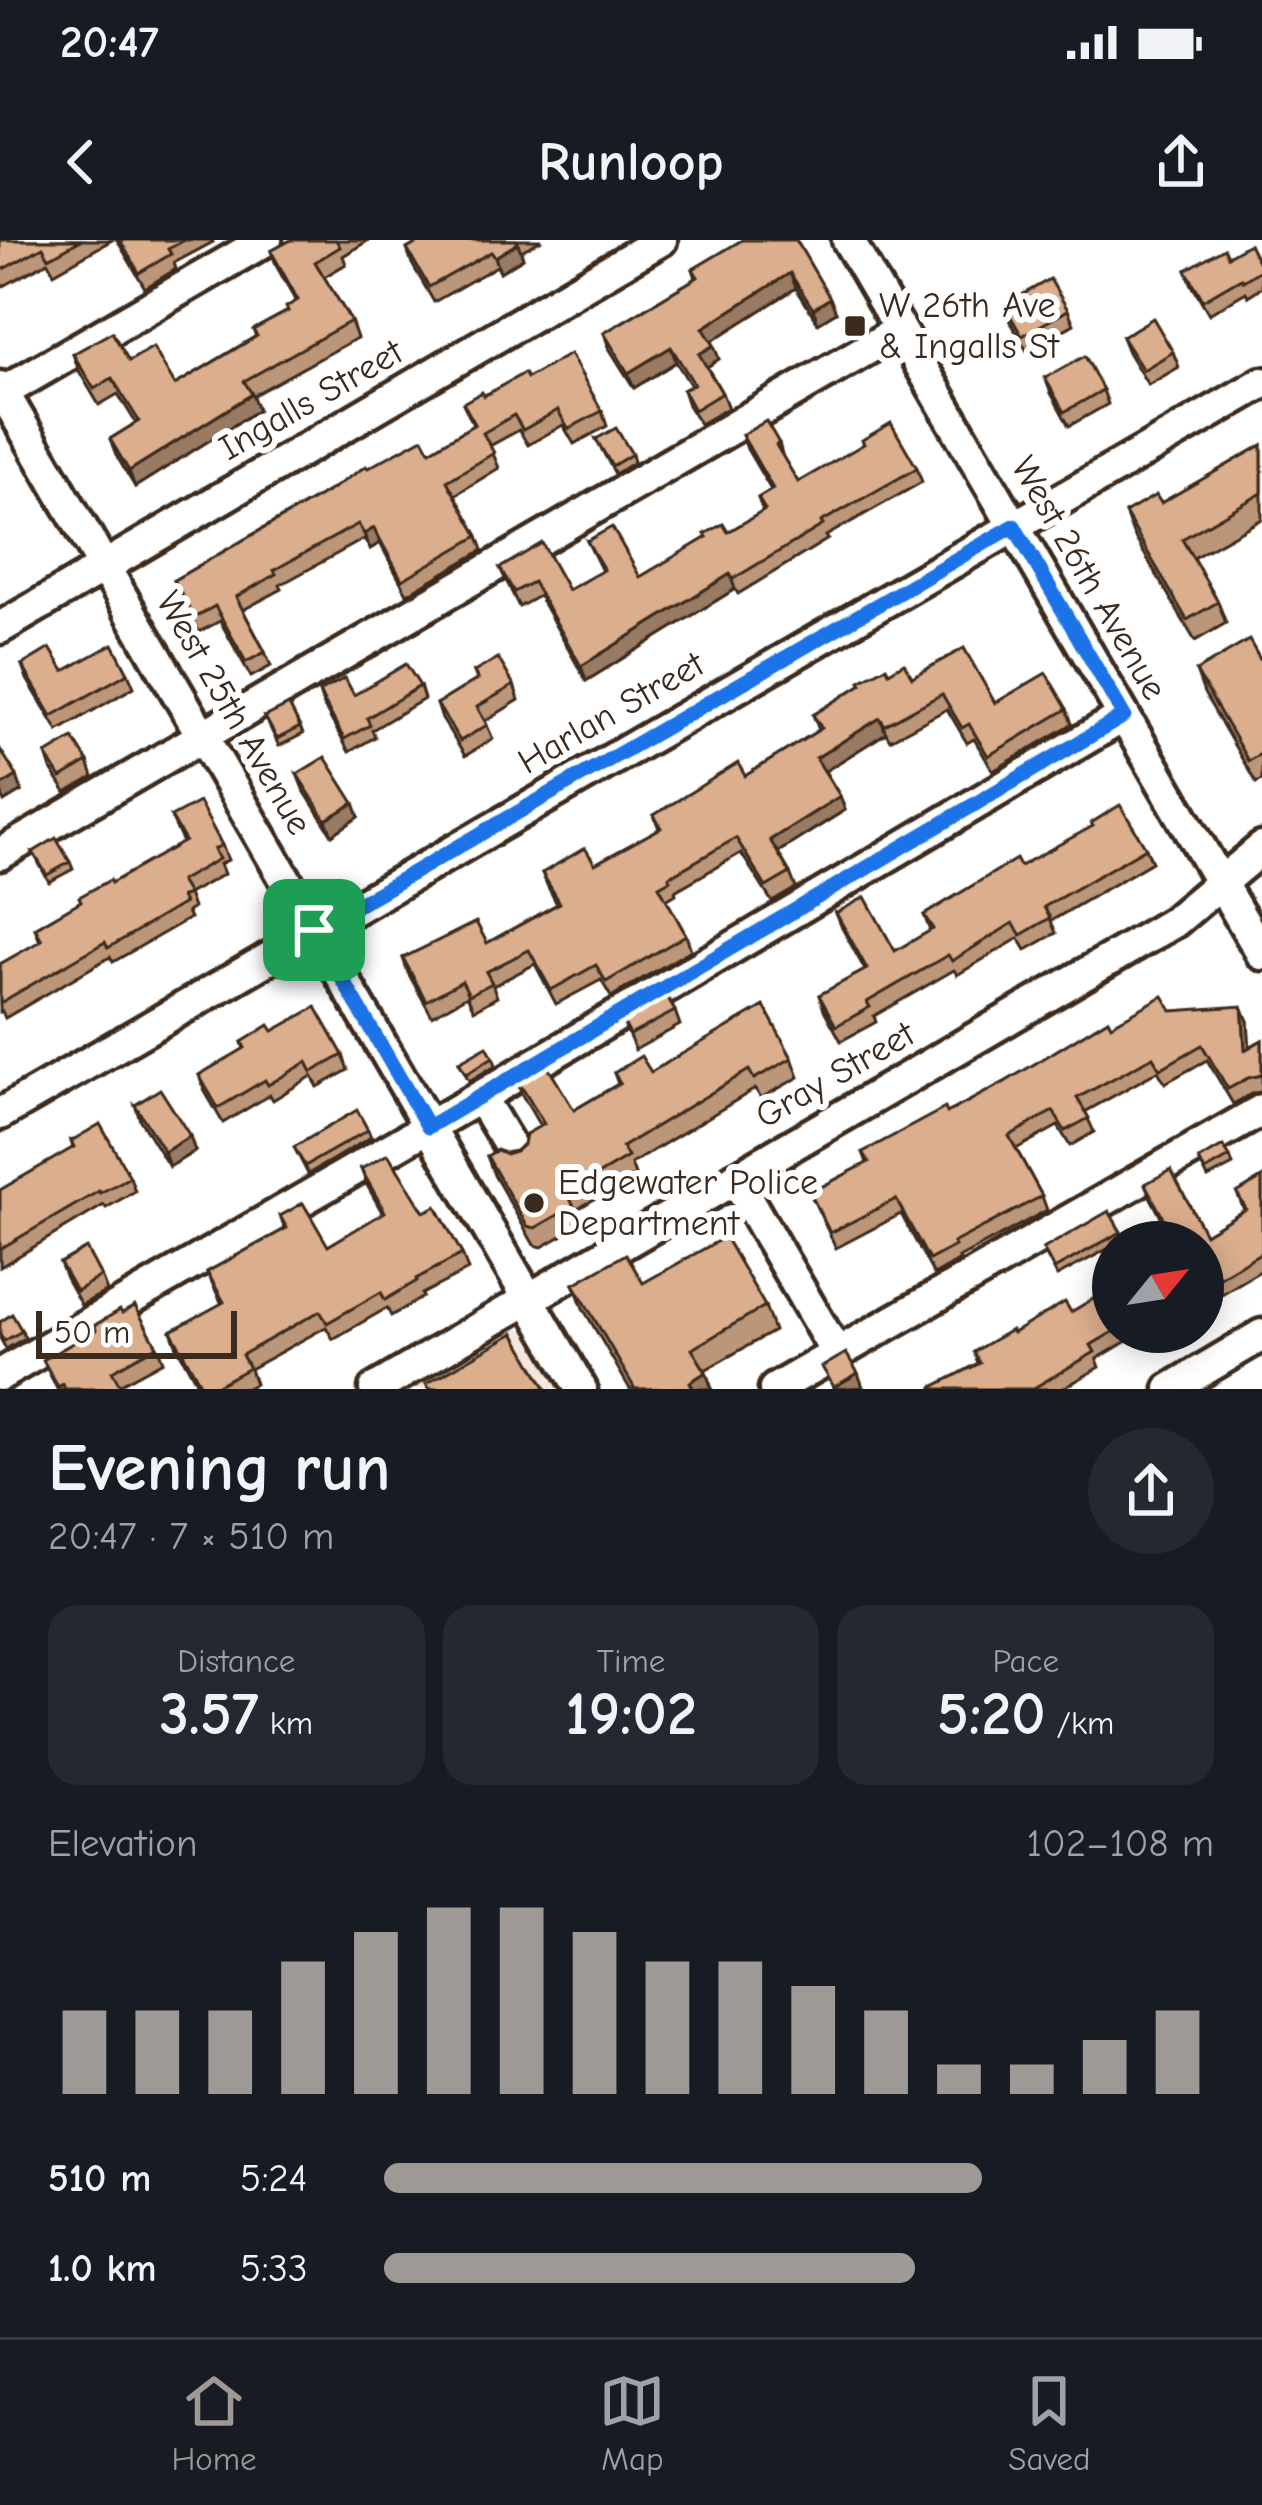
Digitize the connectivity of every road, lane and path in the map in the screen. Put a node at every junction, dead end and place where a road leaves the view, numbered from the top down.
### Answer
1 (266, 240) edge
2 (662, 240) edge
3 (848, 240) edge
4 (901, 330) junction
5 (1262, 382) edge
6 (1, 391) edge
7 (1014, 526) junction
8 (104, 565) junction
9 (0, 628) edge
10 (1124, 716) junction
11 (202, 736) junction
12 (1262, 848) edge
13 (0, 854) edge
14 (1221, 883) junction
15 (314, 930) junction
16 (1262, 954) edge
17 (480, 1096) junction
18 (1262, 1110) edge
19 (0, 1114) edge
20 (428, 1127) junction
21 (514, 1153) edge
22 (735, 1178) junction
23 (529, 1300) junction
24 (1262, 1335) edge
25 (837, 1354) junction
26 (0, 1375) edge
27 (374, 1389) edge
28 (581, 1389) edge
29 (775, 1389) edge
30 (1171, 1389) edge

1 - 6 street
2 - 8 street, Ingalls Street
3 - 4 street, West 26th Avenue
4 - 7 street, West 26th Avenue
4 - 11 street
5 - 7 street, Harlan Street
6 - 8 street, West 25th Avenue
7 - 10 street, West 26th Avenue
7 - 15 street, Harlan Street
8 - 9 street, Ingalls Street
8 - 11 street, West 25th Avenue
10 - 14 street, West 26th Avenue
10 - 17 street
11 - 13 street
11 - 15 street, West 25th Avenue
12 - 14 street, Gray Street
14 - 16 street, West 26th Avenue
14 - 22 street, Gray Street
15 - 19 street, Harlan Street
15 - 20 street, West 25th Avenue
17 - 20 street
17 - 21 street
18 - 25 street
20 - 23 street, West 25th Avenue
20 - 26 street
22 - 23 street, Gray Street
22 - 25 street
23 - 27 street, Gray Street
23 - 28 street, West 25th Avenue
24 - 30 street
25 - 29 street

